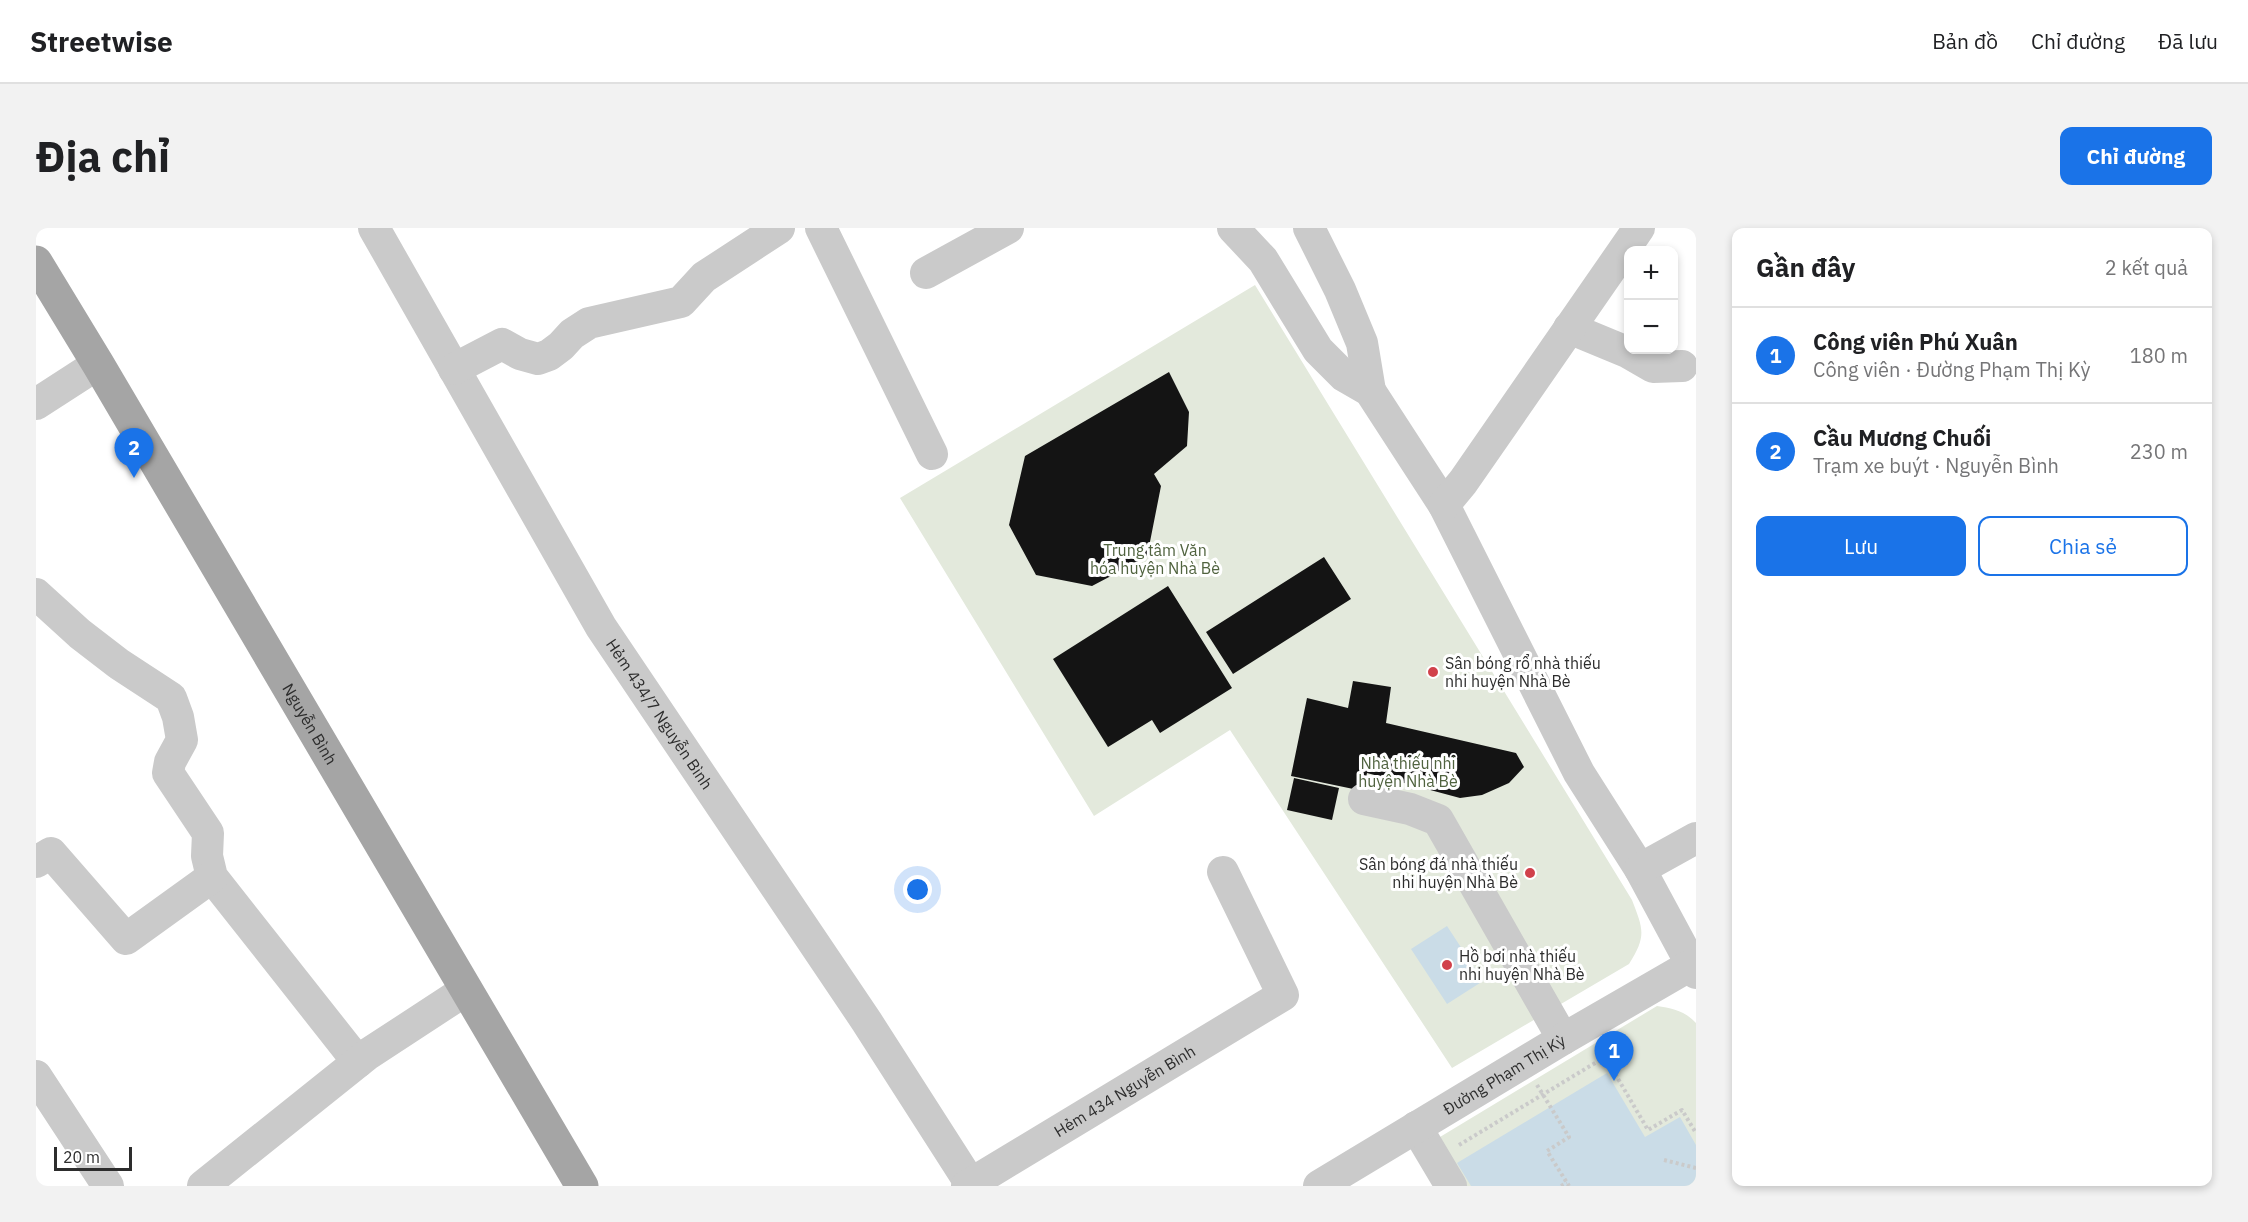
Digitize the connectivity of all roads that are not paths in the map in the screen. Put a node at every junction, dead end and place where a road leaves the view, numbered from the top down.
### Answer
1 (374, 228) edge
2 (778, 228) edge
3 (821, 228) edge
4 (1008, 228) edge
5 (1233, 228) edge
6 (1309, 228) edge
7 (1639, 228) edge
8 (36, 262) edge
9 (926, 273) dead end
10 (1569, 328) junction
11 (98, 364) junction
12 (1682, 366) dead end
13 (454, 369) junction
14 (1370, 391) junction
15 (36, 404) edge
16 (932, 454) dead end
17 (1444, 505) junction
18 (36, 594) edge
19 (1364, 799) dead end
20 (1696, 838) edge
21 (36, 862) edge
22 (1640, 869) junction
23 (1223, 872) dead end
24 (212, 877) junction
25 (1694, 969) edge
26 (466, 990) junction
27 (1575, 1032) junction
28 (358, 1062) junction
29 (36, 1076) edge
30 (1416, 1127) junction
31 (970, 1185) edge
32 (108, 1186) edge
33 (203, 1186) edge
34 (582, 1186) edge
35 (1319, 1186) edge
36 (1451, 1186) edge

1 - 13 street, Hẻm 434/7 Nguyễn Bình
2 - 13 street
3 - 16 street
4 - 9 street
5 - 14 street
6 - 14 street
7 - 10 street
8 - 11 main road, Nguyễn Bình
10 - 12 street
10 - 17 street
11 - 15 street
11 - 26 main road, Nguyễn Bình
13 - 31 street, Hẻm 434/7 Nguyễn Bình
14 - 17 street
17 - 22 street
18 - 24 street
19 - 27 street
20 - 22 street
21 - 24 street
22 - 25 street
23 - 31 street, Hẻm 434 Nguyễn Bình
24 - 28 street
25 - 27 street, Đường Phạm Thị Kỳ
26 - 28 street
26 - 34 main road, Nguyễn Bình
27 - 30 street, Đường Phạm Thị Kỳ
28 - 33 street
29 - 32 street
30 - 35 street, Đường Phạm Thị Kỳ
30 - 36 street

